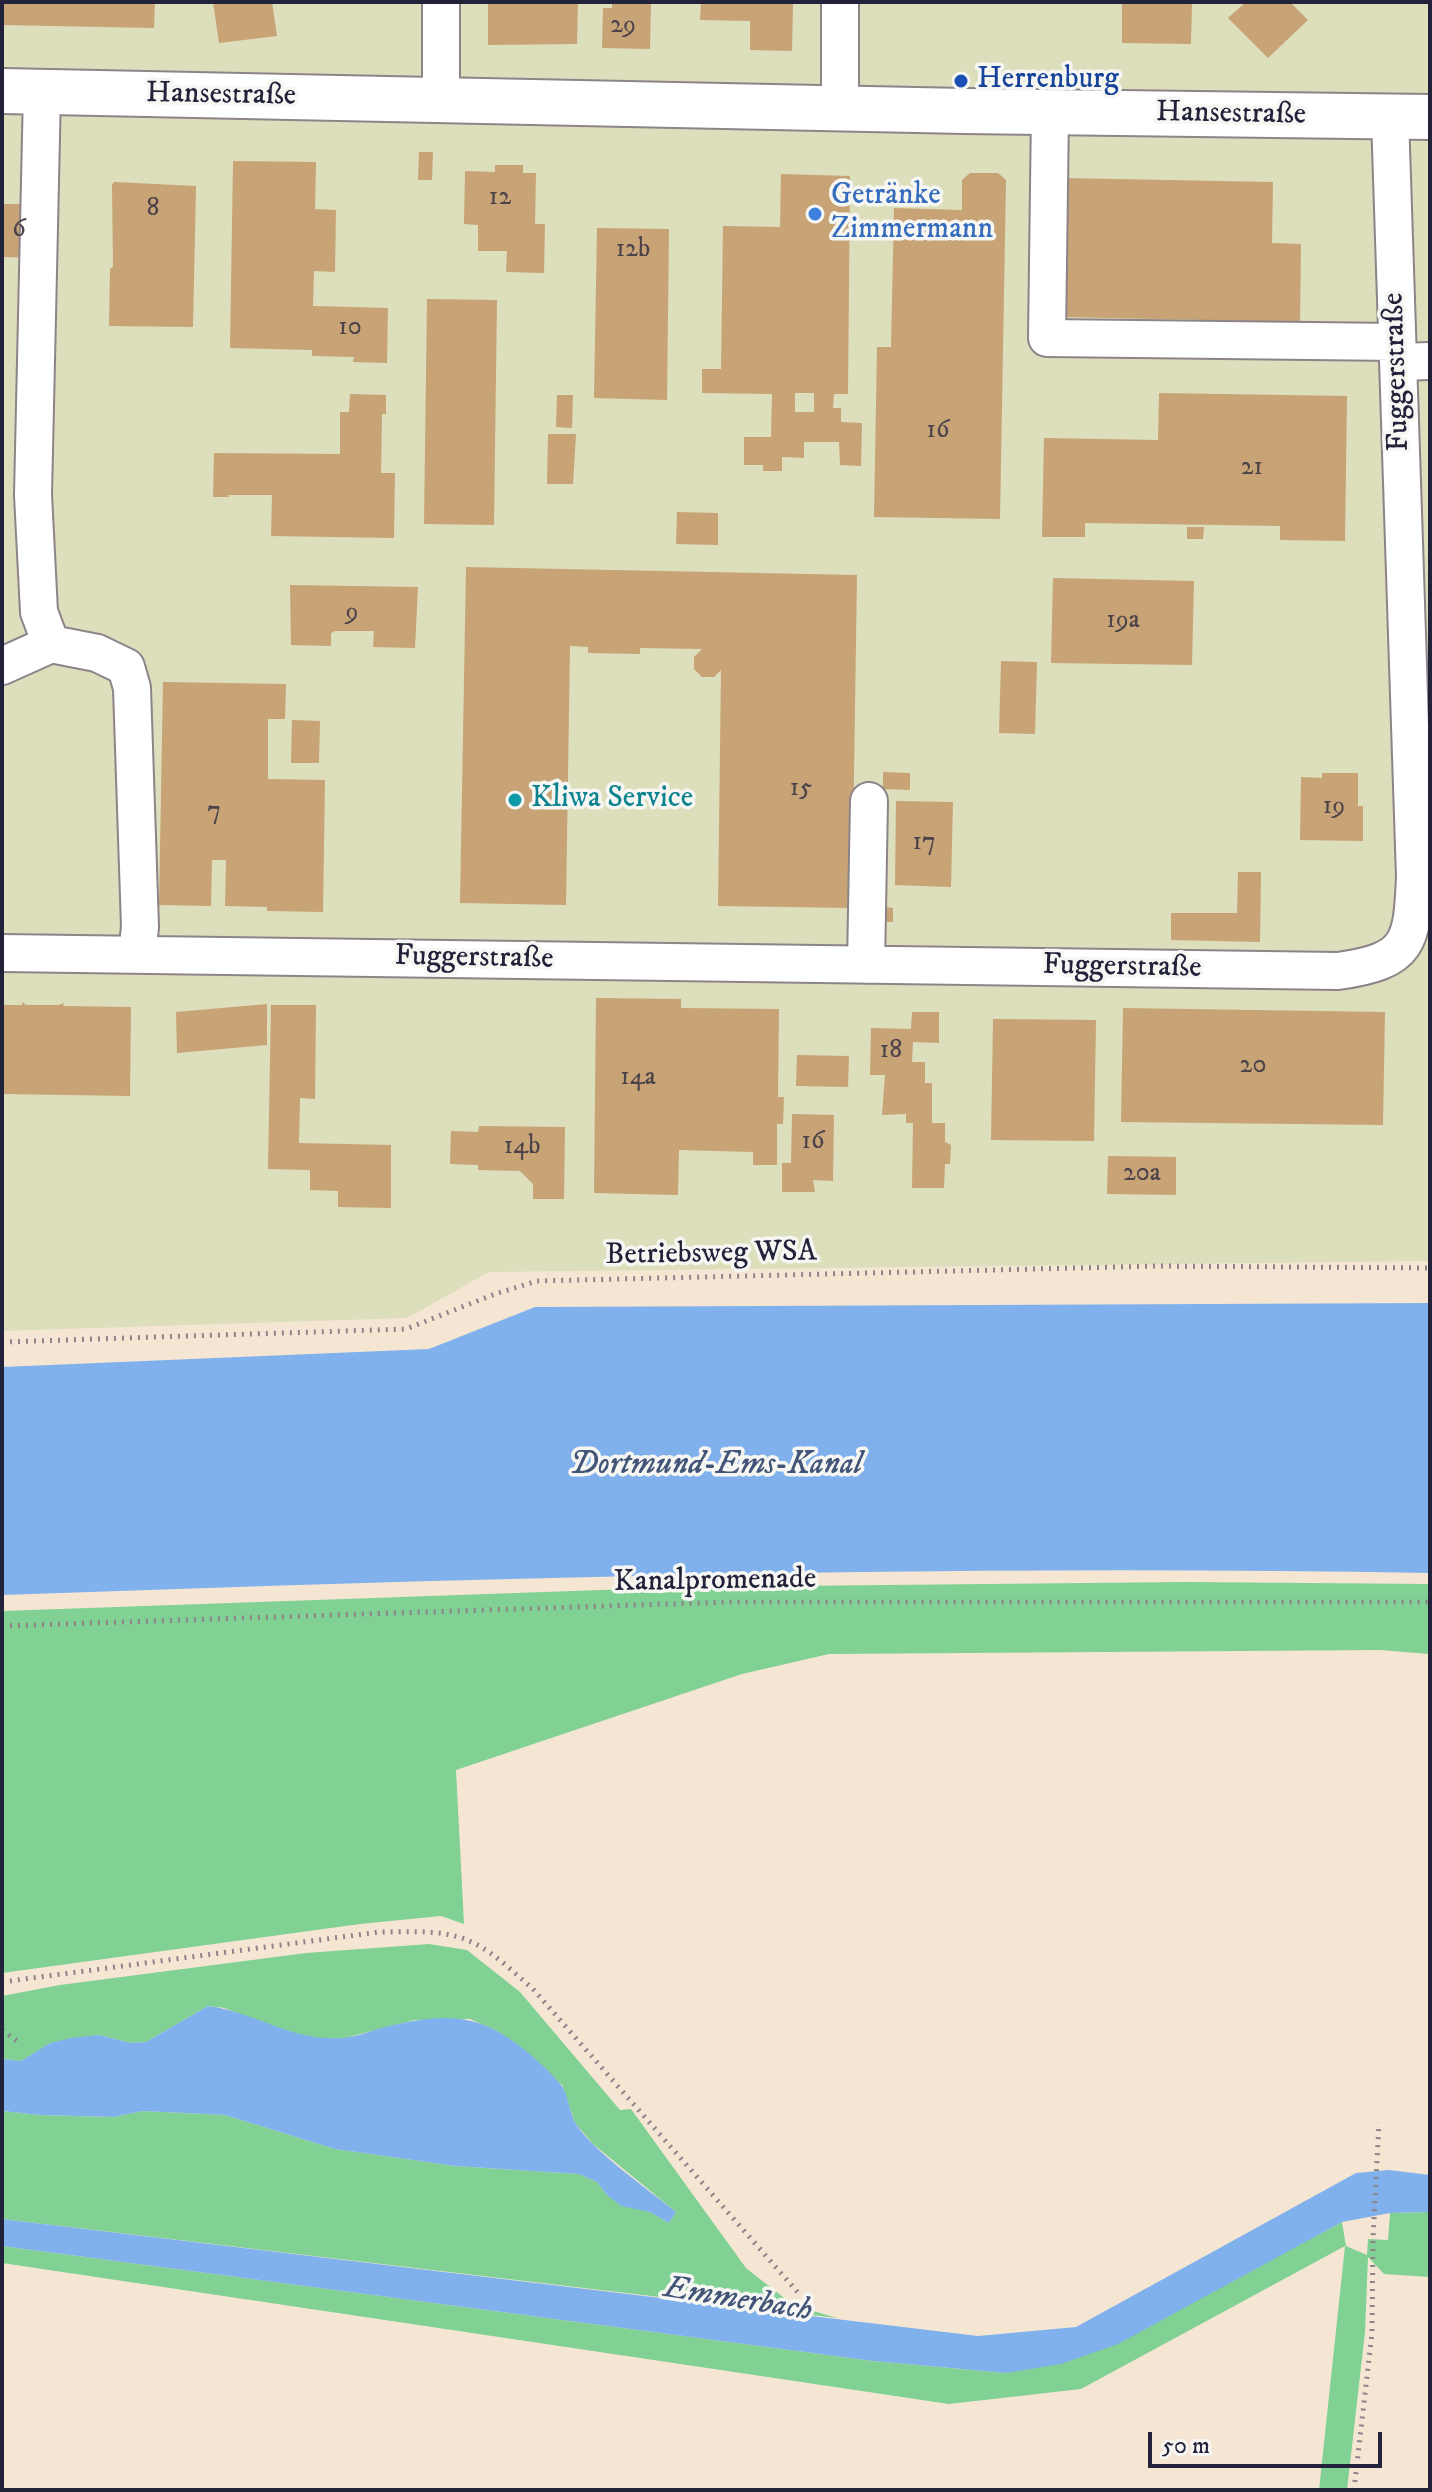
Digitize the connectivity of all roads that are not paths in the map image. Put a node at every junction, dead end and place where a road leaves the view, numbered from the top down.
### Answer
1 (441, 2) edge
2 (840, 2) edge
3 (22, 92) edge
4 (441, 99) junction
5 (840, 107) junction
6 (1050, 112) junction
7 (1410, 117) edge
8 (1408, 355) edge
9 (1415, 408) edge
10 (1417, 548) edge
11 (1418, 596) edge
12 (51, 644) junction
13 (2, 666) edge
14 (869, 801) dead end
15 (1417, 951) edge
16 (2, 953) edge
17 (137, 955) junction
18 (866, 965) junction

1 - 4 street
2 - 5 street
3 - 4 main road, Hansestraße
3 - 12 street
4 - 5 main road, Hansestraße
5 - 6 main road, Hansestraße
6 - 7 main road, Hansestraße
6 - 8 street
7 - 8 street, Fuggerstraße
8 - 9 street, Fuggerstraße
9 - 10 street, Fuggerstraße
10 - 11 street, Fuggerstraße
11 - 15 street, Fuggerstraße
12 - 13 street
12 - 17 street
14 - 18 street
15 - 18 street, Fuggerstraße
16 - 17 street, Fuggerstraße
17 - 18 street, Fuggerstraße

